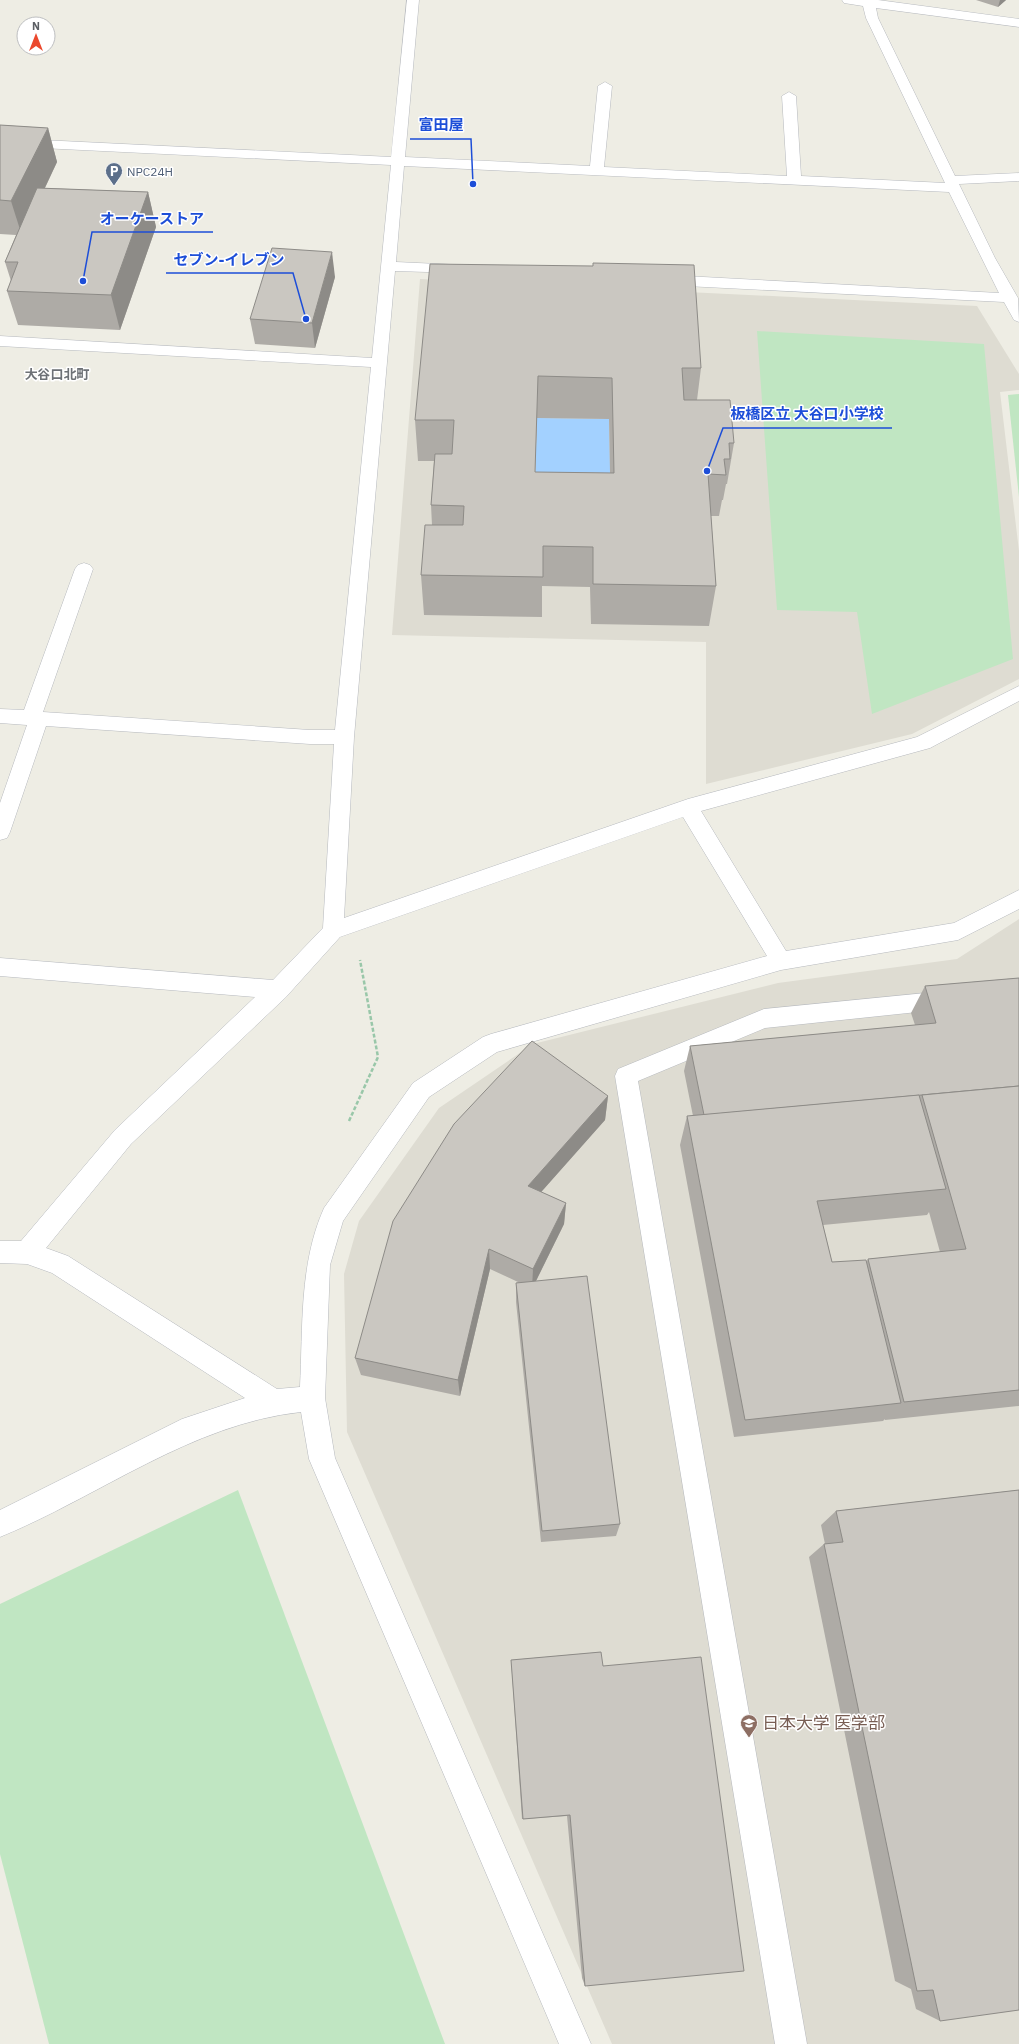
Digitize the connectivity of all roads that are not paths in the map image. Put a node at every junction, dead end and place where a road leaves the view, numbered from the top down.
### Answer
1 (413, 0) edge
2 (848, 0) edge
3 (870, 1) edge
4 (1019, 22) edge
5 (605, 86) dead end
6 (789, 96) dead end
7 (0, 142) edge
8 (399, 161) junction
9 (597, 170) junction
10 (1019, 177) edge
11 (794, 180) junction
12 (953, 184) junction
13 (389, 266) junction
14 (477, 270) edge
15 (652, 279) edge
16 (1010, 298) junction
17 (1019, 316) edge
18 (0, 340) edge
19 (379, 363) junction
20 (84, 569) dead end
21 (1019, 693) edge
22 (0, 716) edge
23 (35, 719) junction
24 (344, 737) junction
25 (688, 807) junction
26 (0, 832) edge
27 (1019, 899) edge
28 (333, 931) junction
29 (781, 961) junction
30 (0, 967) edge
31 (278, 990) junction
32 (973, 997) edge
33 (0, 1252) edge
34 (27, 1253) junction
35 (312, 1398) junction
36 (274, 1402) junction
37 (0, 1524) edge
38 (575, 2044) edge
39 (791, 2044) edge

1 - 8 street
2 - 3 street
3 - 4 street
3 - 12 street
5 - 9 street
6 - 11 street
7 - 8 street
8 - 9 street
8 - 13 street
9 - 11 street
10 - 12 street
11 - 12 street
12 - 16 street
13 - 14 street
13 - 19 street
15 - 16 street
16 - 17 street
18 - 19 street
19 - 24 street
20 - 23 street
21 - 25 street
22 - 23 street
23 - 24 street
23 - 26 street
24 - 28 street
25 - 28 street
25 - 29 street
27 - 29 street
28 - 31 street
29 - 35 street
30 - 31 street
31 - 34 street
32 - 39 street
33 - 34 street
34 - 36 street
35 - 36 street
35 - 38 street
36 - 37 street

